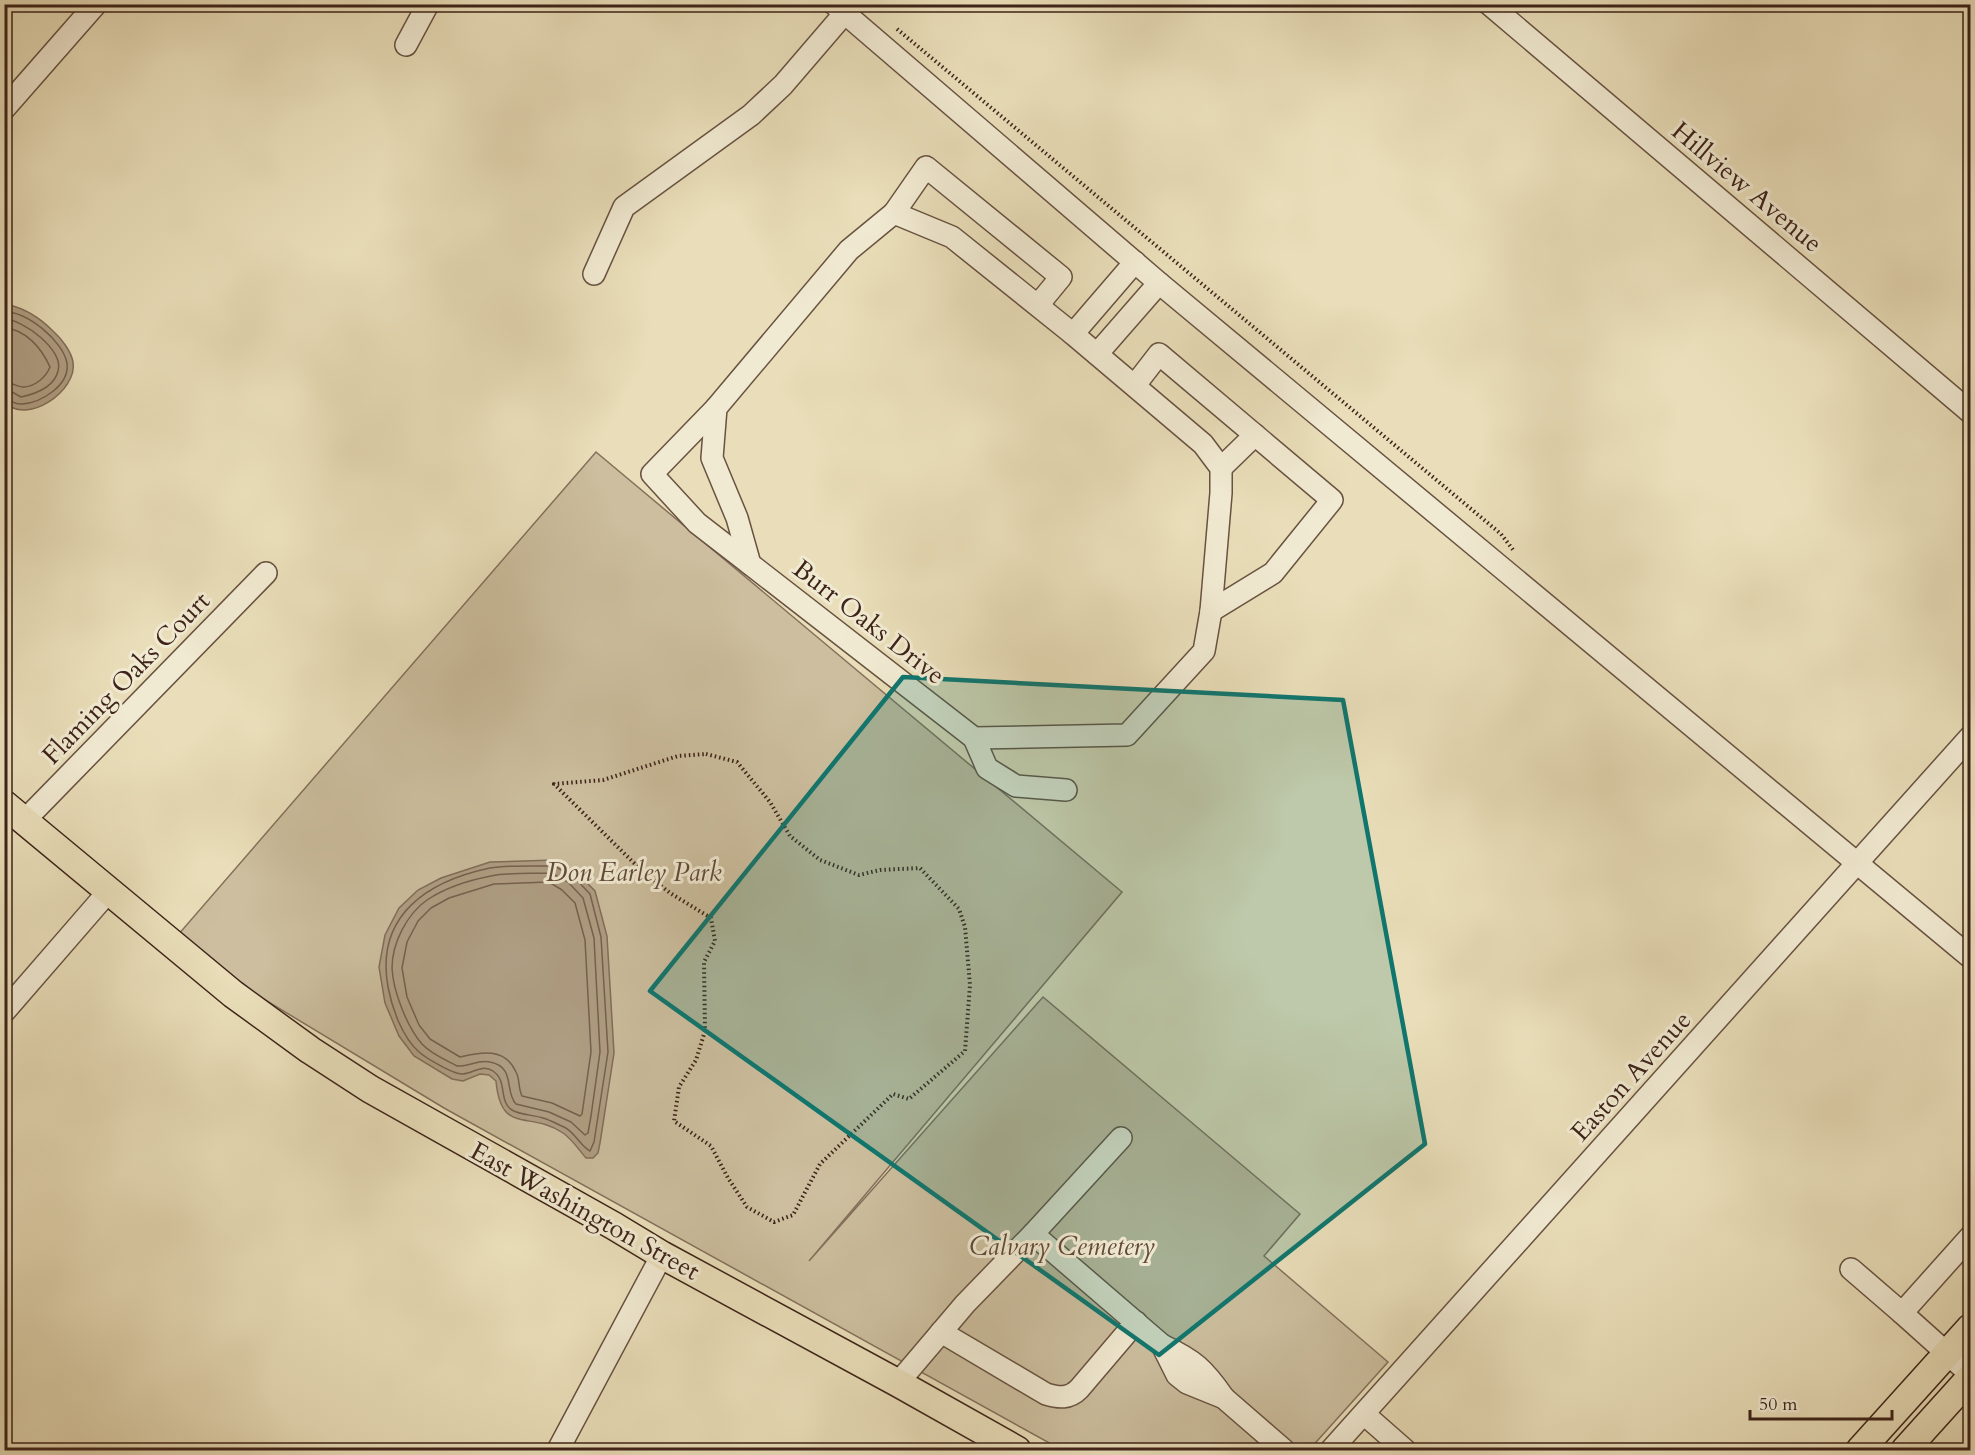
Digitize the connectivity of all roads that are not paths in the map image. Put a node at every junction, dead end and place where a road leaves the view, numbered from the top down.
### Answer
1 (96, 4) edge
2 (428, 4) edge
3 (1489, 4) edge
4 (839, 9) edge
5 (406, 45) dead end
6 (4, 109) edge
7 (894, 213) junction
8 (1135, 262) junction
9 (594, 274) dead end
10 (1159, 283) junction
11 (1038, 305) junction
12 (1073, 334) junction
13 (1097, 354) junction
14 (1135, 385) junction
15 (716, 408) junction
16 (1971, 412) edge
17 (1255, 435) junction
18 (1221, 468) junction
19 (750, 564) junction
20 (266, 573) dead end
21 (1211, 611) junction
22 (1971, 737) edge
23 (974, 738) junction
24 (1066, 790) dead end
25 (14, 813) edge
26 (1858, 863) junction
27 (108, 891) junction
28 (1971, 957) edge
29 (4, 1012) edge
30 (1121, 1138) dead end
31 (1033, 1234) junction
32 (1971, 1237) edge
33 (662, 1256) junction
34 (1851, 1269) dead end
35 (1902, 1313) junction
36 (1136, 1322) junction
37 (1971, 1328) edge
38 (941, 1332) junction
39 (1947, 1354) junction
40 (1971, 1376) edge
41 (898, 1383) junction
42 (1364, 1414) junction
43 (558, 1450) edge
44 (1017, 1450) edge
45 (1284, 1450) edge
46 (1331, 1450) edge
47 (1405, 1450) edge
48 (1860, 1450) edge
49 (1905, 1450) edge

1 - 6 street
2 - 5 street
3 - 16 street, Hillview Avenue
4 - 8 street
4 - 9 street
7 - 11 street
7 - 11 street
7 - 15 street
8 - 10 street
8 - 12 street
10 - 13 street
10 - 26 street
11 - 12 street
12 - 13 street
13 - 14 street
14 - 17 street
14 - 18 street
15 - 19 street
15 - 19 street, Burr Oaks Drive
17 - 18 street
17 - 21 street
18 - 21 street
19 - 23 street, Burr Oaks Drive
20 - 25 street, Flaming Oaks Court
21 - 23 street
22 - 26 street, Easton Avenue
23 - 24 street
25 - 27 main road, East Washington Street
26 - 28 street
26 - 42 street, Easton Avenue
27 - 29 street
27 - 33 main road, East Washington Street
30 - 31 street
31 - 36 street
31 - 38 street
32 - 35 street
33 - 41 main road, East Washington Street
33 - 43 street
34 - 35 street
35 - 39 street
36 - 38 street
36 - 45 street
37 - 39 main road
38 - 41 street
39 - 40 street
39 - 48 main road
40 - 49 main road
41 - 44 main road, East Washington Street
42 - 46 street, Easton Avenue
42 - 47 street

